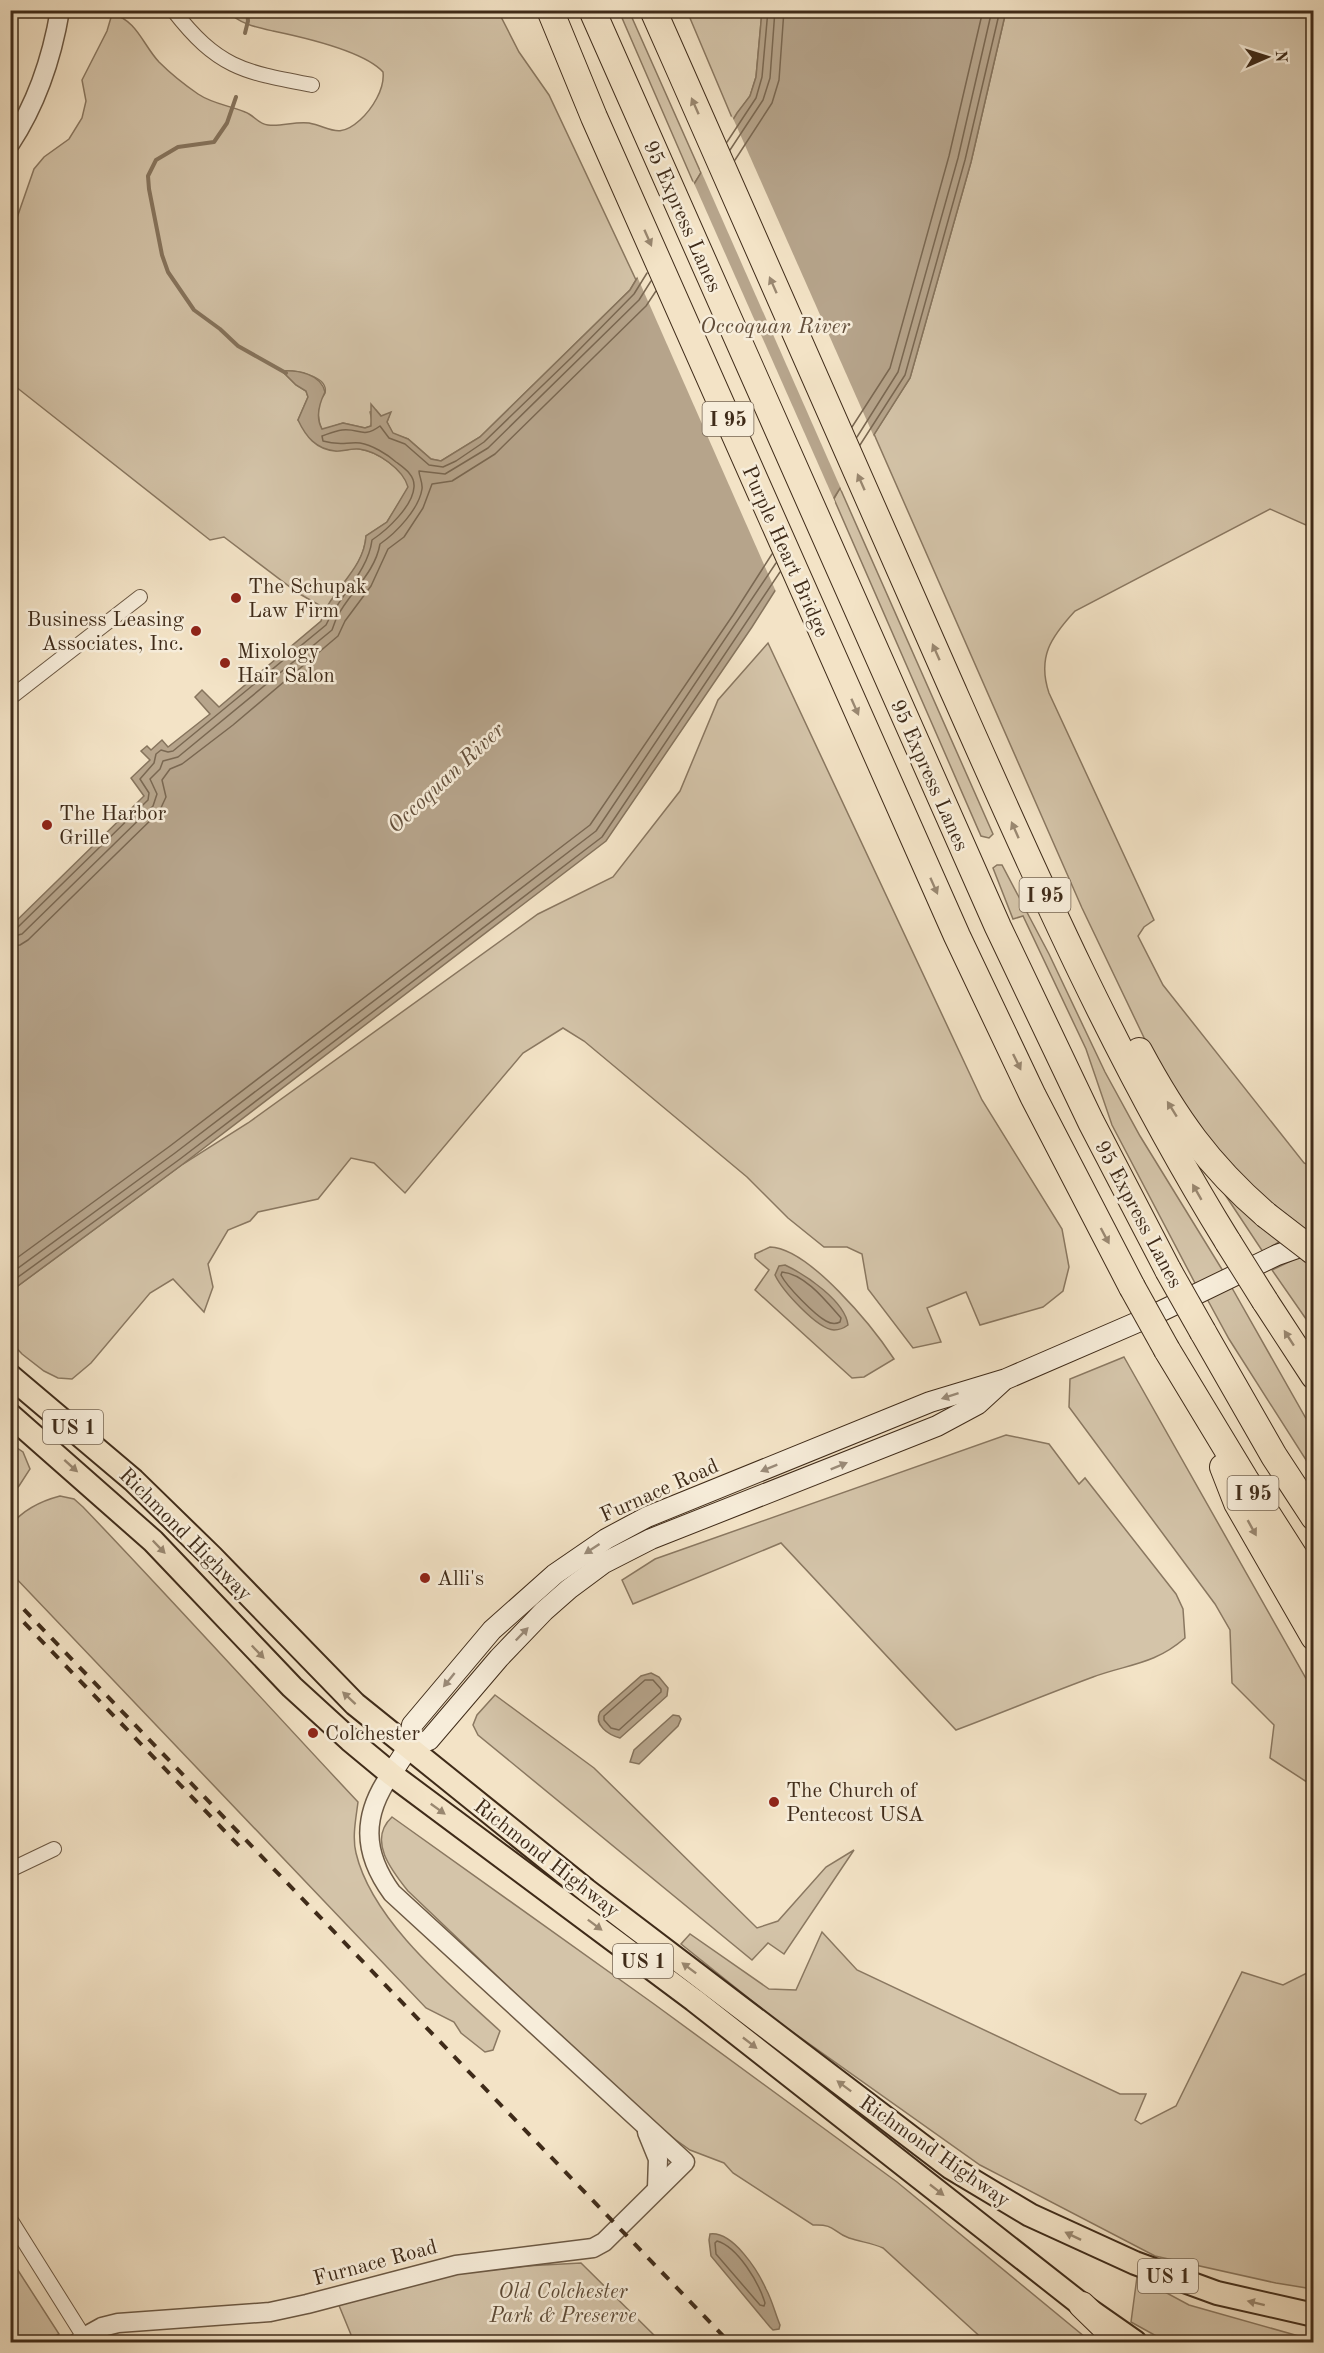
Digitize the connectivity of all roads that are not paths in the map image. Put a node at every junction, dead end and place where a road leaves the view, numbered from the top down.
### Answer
1 (60, 10) edge
2 (173, 10) edge
3 (530, 10) edge
4 (550, 10) edge
5 (592, 10) edge
6 (607, 10) edge
7 (653, 10) edge
8 (668, 10) edge
9 (678, 67) junction
10 (312, 85) dead end
11 (594, 117) junction
12 (647, 134) junction
13 (10, 144) edge
14 (140, 597) dead end
15 (10, 698) edge
16 (1032, 867) junction
17 (1314, 1242) edge
18 (1314, 1252) edge
19 (10, 1376) edge
20 (1314, 1376) edge
21 (1006, 1379) junction
22 (1195, 1397) junction
23 (10, 1415) edge
24 (681, 1503) junction
25 (1314, 1518) edge
26 (690, 1525) junction
27 (1314, 1587) edge
28 (1314, 1637) edge
29 (408, 1748) junction
30 (391, 1774) junction
31 (54, 1849) dead end
32 (10, 1870) edge
33 (637, 2119) junction
34 (657, 2188) junction
35 (10, 2219) edge
36 (1082, 2305) junction
37 (1314, 2315) edge
38 (82, 2341) edge
39 (1120, 2343) edge
40 (1135, 2343) edge

1 - 13 street
2 - 10 street
3 - 11 highway
4 - 11 highway, I 95
5 - 12 highway, 95 Express Lanes
6 - 12 highway
7 - 9 highway, I 95
8 - 9 highway
16 -> 9 highway, I 95
11 -> 22 highway, Purple Heart Bridge / I 95, bridge
12 - 25 highway, 95 Express Lanes, bridge
14 - 15 street
18 -> 16 highway, bridge
20 -> 16 highway, I 95, bridge
17 - 21 main road, Furnace Road
29 -> 19 main road, Richmond Highway / US 1
21 -> 24 main road, Furnace Road
26 -> 21 main road, Furnace Road
22 - 27 highway, I 95
22 -> 28 highway
23 -> 30 main road, Richmond Highway / US 1
24 - 26 main road
24 -> 29 main road, Furnace Road
29 -> 26 main road, Furnace Road
29 - 30 main road, Furnace Road
37 -> 29 main road, Richmond Highway / US 1
30 - 33 street, Furnace Road
30 -> 36 main road, Richmond Highway / US 1
31 - 32 street
33 - 34 street, Furnace Road
33 - 34 street, Furnace Road
34 - 38 street, Furnace Road
35 - 38 street
36 - 39 highway
36 - 40 main road, Richmond Highway / US 1

